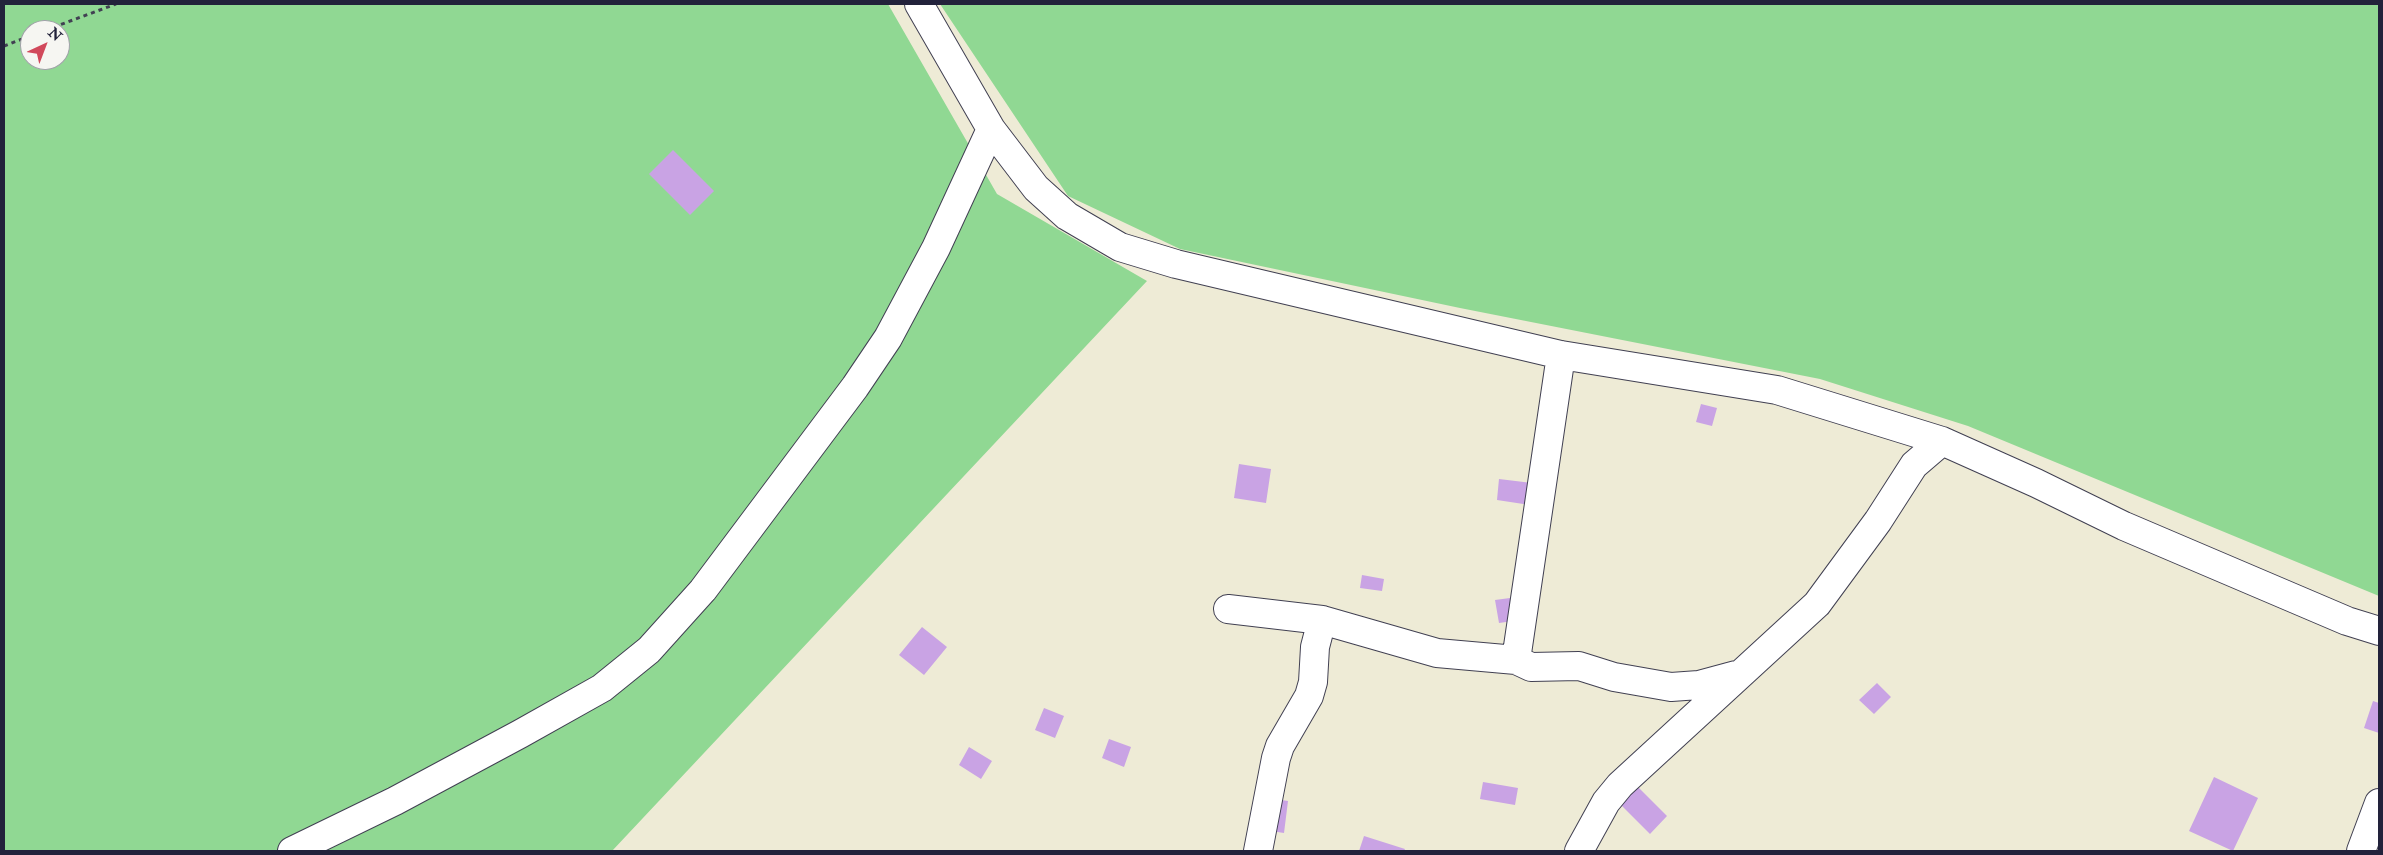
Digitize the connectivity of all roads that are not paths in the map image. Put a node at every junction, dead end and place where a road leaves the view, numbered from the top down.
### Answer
1 (919, 4) edge
2 (991, 129) junction
3 (1561, 355) junction
4 (1942, 441) junction
5 (1228, 608) dead end
6 (1322, 620) junction
7 (2379, 631) edge
8 (1516, 660) junction
9 (1743, 672) junction
10 (2379, 804) edge
11 (292, 851) edge
12 (1258, 851) edge
13 (1580, 851) edge
14 (2361, 851) edge

1 - 2 street
2 - 3 street
2 - 11 street
3 - 4 street
3 - 8 street
4 - 7 street
4 - 9 street
5 - 6 street
6 - 8 street
6 - 12 street
8 - 9 street
9 - 13 street
10 - 14 street

